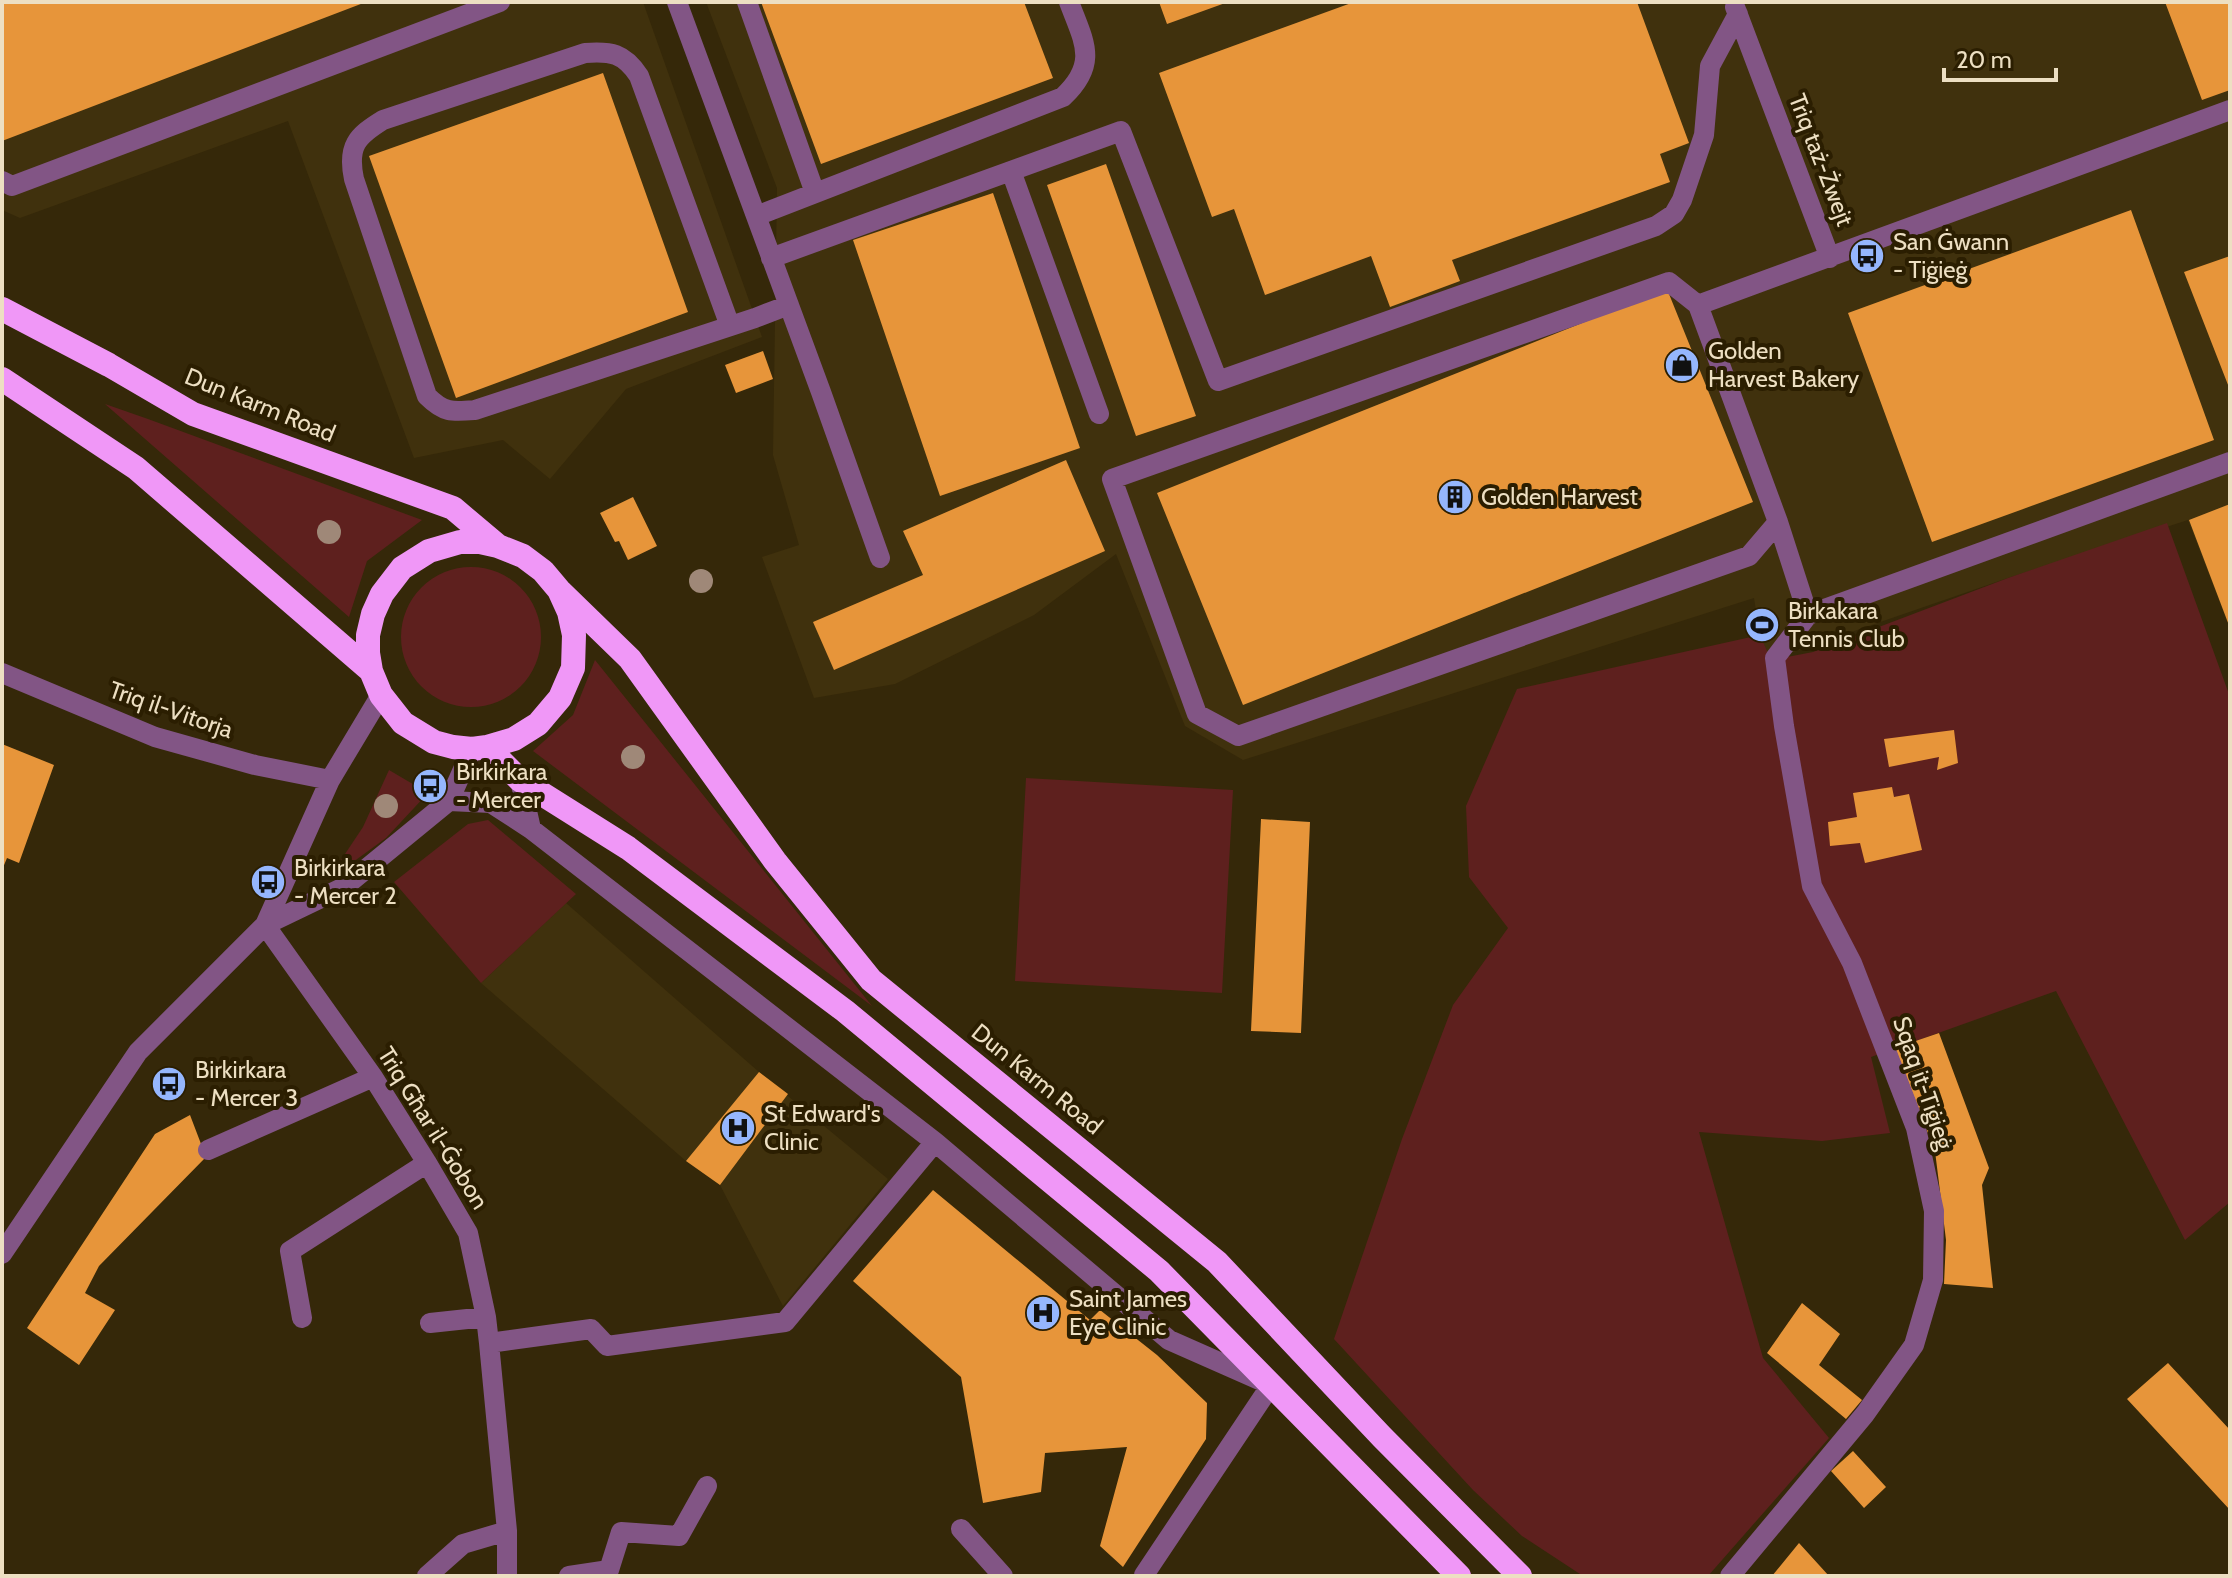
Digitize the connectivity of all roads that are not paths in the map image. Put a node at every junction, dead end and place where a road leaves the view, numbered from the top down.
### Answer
1 (500, 2) edge
2 (677, 2) edge
3 (747, 2) edge
4 (1069, 2) edge
5 (1736, 8) edge
6 (2230, 110) edge
7 (1011, 171) junction
8 (2, 181) edge
9 (815, 193) junction
10 (756, 216) junction
11 (771, 258) junction
12 (1830, 258) junction
13 (789, 305) junction
14 (1698, 305) junction
15 (2, 309) edge
16 (730, 326) junction
17 (3, 382) edge
18 (1099, 414) dead end
19 (2230, 462) edge
20 (1778, 522) junction
21 (498, 546) junction
22 (880, 558) dead end
23 (559, 590) junction
24 (1808, 615) junction
25 (371, 671) junction
26 (2, 673) edge
27 (381, 695) junction
28 (479, 748) junction
29 (330, 780) junction
30 (520, 780) junction
31 (449, 801) junction
32 (531, 829) junction
33 (265, 925) junction
34 (373, 1077) junction
35 (935, 1142) junction
36 (208, 1150) dead end
37 (427, 1163) junction
38 (2, 1254) edge
39 (486, 1317) junction
40 (302, 1318) dead end
41 (430, 1323) dead end
42 (489, 1343) junction
43 (1271, 1385) junction
44 (707, 1486) dead end
45 (961, 1529) dead end
46 (507, 1531) junction
47 (1144, 1575) edge
48 (427, 1576) edge
49 (507, 1576) edge
50 (569, 1576) edge
51 (1003, 1576) edge
52 (1459, 1576) edge
53 (1520, 1576) edge
54 (1730, 1576) edge

1 - 8 street
2 - 10 street
3 - 9 street
4 - 9 street
5 - 7 street
5 - 12 street, Triq taż-Żwejt
6 - 12 street
7 - 11 street
7 - 18 street
9 - 10 street
10 - 11 street
11 - 13 street
12 - 14 street, Triq taż-Żwejt
13 - 16 street
13 - 22 street
14 - 20 street
14 - 20 street
15 - 21 highway, Dun Karm Road
16 - 16 street
17 - 25 highway, Dun Karm Road
19 - 24 street
20 - 24 street
21 - 23 highway, Dun Karm Road
21 - 25 highway, Dun Karm Road
23 - 28 highway, Dun Karm Road
23 - 53 highway, Dun Karm Road
24 - 54 street, Sqaq it-Tiġieġ
25 - 27 highway, Dun Karm Road
26 - 29 street, Triq il-Vitorja
27 - 28 highway, Dun Karm Road
27 - 29 street
28 - 30 highway
28 - 31 street
29 - 33 street
30 - 32 street
30 - 43 highway
31 - 32 street
31 - 33 street
32 - 35 street
33 - 34 street, Triq Għar il-Ġobon
33 - 38 street
34 - 36 street
34 - 37 street, Triq Għar il-Ġobon
35 - 42 street
35 - 43 street
37 - 39 street, Triq Għar il-Ġobon
37 - 40 street
39 - 41 street
39 - 42 street, Triq Għar il-Ġobon
42 - 46 street, Triq Għar il-Ġobon
43 - 47 street
43 - 52 highway
44 - 50 street
45 - 51 street
46 - 48 street
46 - 49 street, Triq Għar il-Ġobon

